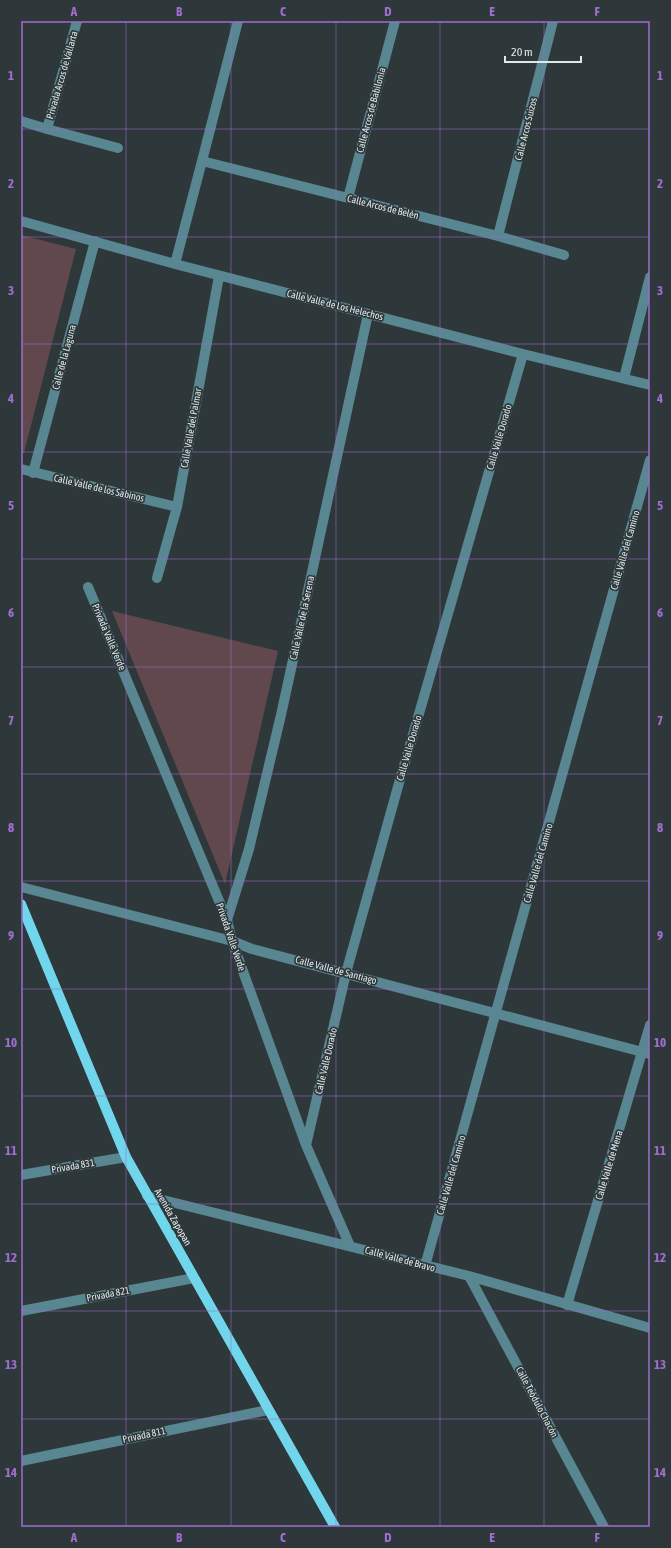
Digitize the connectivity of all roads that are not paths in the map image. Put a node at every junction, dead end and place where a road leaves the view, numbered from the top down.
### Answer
1 (77, 21) edge
2 (238, 21) edge
3 (395, 21) edge
4 (553, 21) edge
5 (21, 122) edge
6 (47, 129) junction
7 (118, 148) dead end
8 (202, 161) junction
9 (348, 198) junction
10 (21, 221) edge
11 (498, 236) junction
12 (95, 241) junction
13 (564, 255) dead end
14 (175, 264) junction
15 (219, 276) junction
16 (650, 279) edge
17 (368, 314) junction
18 (523, 354) junction
19 (624, 378) junction
20 (650, 385) edge
21 (650, 460) edge
22 (21, 469) edge
23 (33, 473) junction
24 (177, 507) junction
25 (157, 578) dead end
26 (88, 587) dead end
27 (21, 887) edge
28 (21, 904) edge
29 (227, 920) junction
30 (232, 941) junction
31 (346, 973) junction
32 (496, 1013) junction
33 (650, 1025) edge
34 (646, 1053) edge
35 (306, 1144) junction
36 (126, 1157) junction
37 (21, 1175) edge
38 (147, 1196) junction
39 (350, 1246) junction
40 (425, 1266) junction
41 (469, 1276) junction
42 (194, 1278) junction
43 (567, 1305) junction
44 (21, 1311) edge
45 (650, 1328) edge
46 (268, 1410) junction
47 (21, 1461) edge
48 (335, 1527) edge
49 (604, 1527) edge

1 - 6 street, Privada Arcos de Vallarta
2 - 8 street
3 - 9 street, Calle Arcos de Babilonia
4 - 11 street, Calle Arcos Suizos
5 - 6 street, Privada Arcos de Vallarta
6 - 7 street, Privada Arcos de Vallarta
8 - 9 street, Calle Arcos de Belén
8 - 14 street
9 - 11 street, Calle Arcos de Belén
10 - 12 street, Calle Valle de Los Helechos
11 - 13 street, Calle Arcos de Belén
12 - 14 street, Calle Valle de Los Helechos
12 - 23 street, Calle de la Laguna
14 - 15 street, Calle Valle de Los Helechos
15 - 17 street, Calle Valle de Los Helechos
15 - 24 street, Calle Valle del Palmar
16 - 19 street
17 - 18 street, Calle Valle de Los Helechos
17 - 29 street, Calle Valle de la Serena
18 - 19 street, Calle Valle de Los Helechos
18 - 31 street, Calle Valle Dorado
19 - 20 street, Calle Valle de Los Helechos
21 - 32 street, Calle Valle del Camino
22 - 23 street, Calle Valle de los Sabinos
23 - 24 street, Calle Valle de los Sabinos
24 - 25 street, Calle Valle del Palmar
26 - 29 street, Privada Valle Verde
27 - 30 street, Calle Valle de Santiago
28 - 36 main road, Avenida Zapopan
29 - 30 street, Privada Valle Verde
30 - 31 street, Calle Valle de Santiago
30 - 35 street, Privada Valle Verde
31 - 32 street, Calle Valle de Santiago
31 - 35 street, Calle Valle Dorado
32 - 34 street, Calle Valle de Santiago
32 - 40 street, Calle Valle del Camino
33 - 34 street, Calle Valle de Mena
34 - 43 street, Calle Valle de Mena
35 - 39 street, Privada Valle Verde
36 - 37 street, Privada 831
36 - 38 main road, Avenida Zapopan
38 - 39 street, Calle Valle de Bravo
38 - 42 main road, Avenida Zapopan
39 - 40 street, Calle Valle de Bravo
40 - 41 street, Calle Valle de Bravo
41 - 43 street, Calle Valle de Bravo
41 - 49 street, Calle Teódulo Chacón
42 - 44 street, Privada 821
42 - 46 main road, Avenida Zapopan
43 - 45 street, Calle Valle de Bravo
46 - 47 street, Privada 811
46 - 48 main road, Avenida Zapopan

